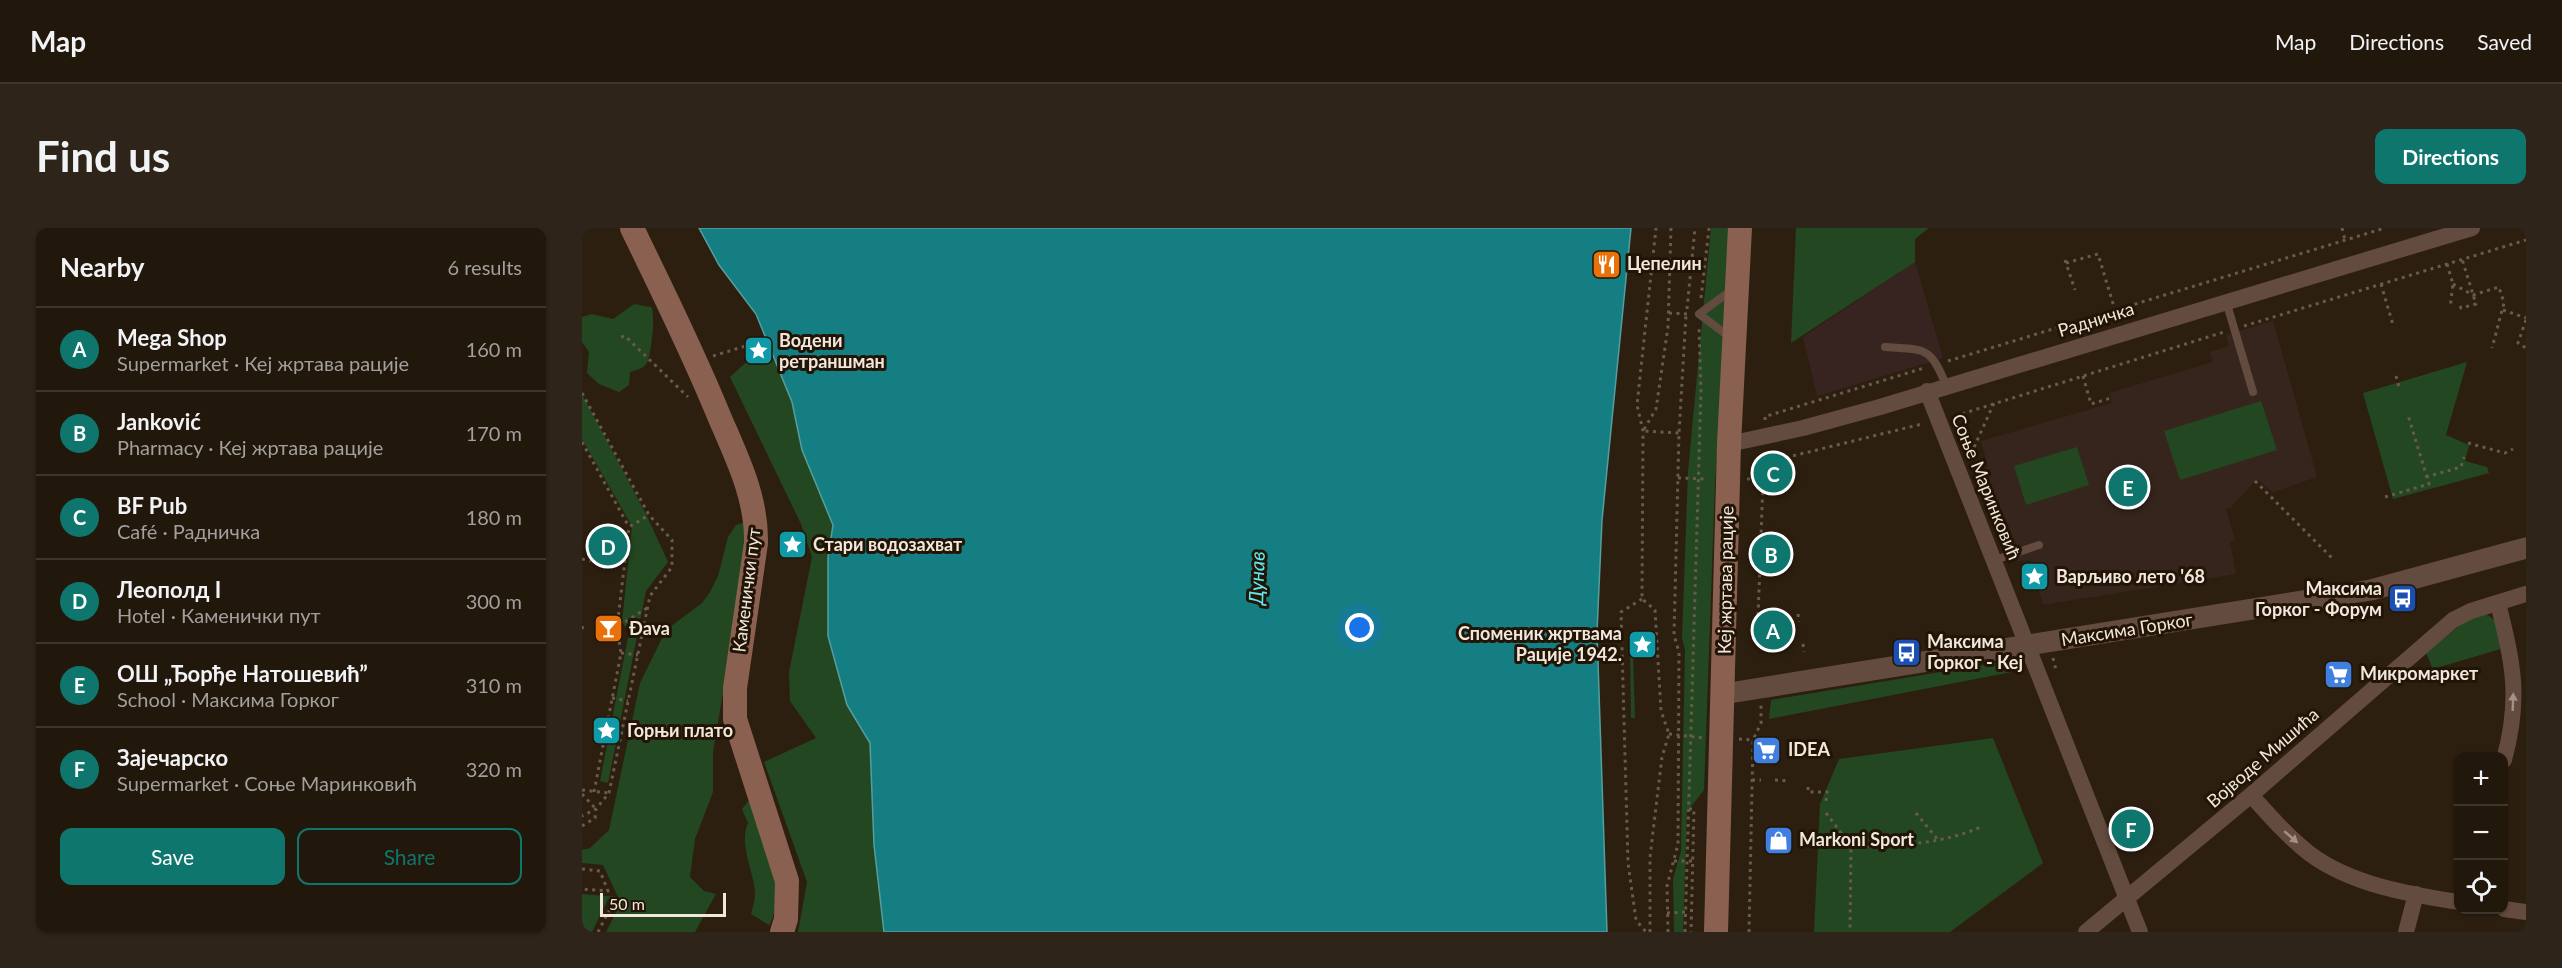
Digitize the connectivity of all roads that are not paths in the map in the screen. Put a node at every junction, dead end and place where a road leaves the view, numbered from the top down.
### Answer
1 (632, 228) edge
2 (1740, 228) edge
3 (2472, 228) edge
4 (1736, 287) junction
5 (2226, 301) junction
6 (1734, 341) junction
7 (1885, 347) dead end
8 (1946, 386) junction
9 (1927, 391) junction
10 (2253, 392) dead end
11 (1729, 444) junction
12 (2039, 545) dead end
13 (2526, 548) edge
14 (1995, 560) junction
15 (2526, 594) edge
16 (2498, 603) junction
17 (2028, 646) junction
18 (1723, 694) junction
19 (2506, 752) edge
20 (2251, 795) junction
21 (2416, 894) junction
22 (2127, 899) junction
23 (2454, 899) edge
24 (2508, 910) edge
25 (2526, 912) edge
26 (782, 932) edge
27 (1716, 932) edge
28 (2086, 932) edge
29 (2140, 932) edge
30 (2406, 932) edge

1 - 26 main road, Каменички пут
2 - 4 main road, Кеј жртава рације
3 - 5 street, Радничка
4 - 6 main road, Кеј жртава рације
4 - 6 lane
5 - 8 street, Радничка
5 - 10 lane
6 - 11 main road, Кеј жртава рације
7 - 8 lane
8 - 9 street, Радничка
9 - 11 street, Радничка
9 - 14 street, Соње Маринковић
11 - 18 main road, Кеј жртава рације
12 - 14 lane
13 - 17 street, Максима Горког
14 - 17 street, Соње Маринковић
15 - 16 street
19 -> 16 street
16 - 20 street, Војводе Мишића
17 - 18 street, Максима Горког
17 - 22 street, Соње Маринковић
18 - 27 main road, Кеј жртава рације
20 -> 21 street
20 - 22 street, Војводе Мишића
21 - 23 street
21 - 30 street
22 - 28 street, Војводе Мишића
22 - 29 street, Соње Маринковић
24 - 25 street

